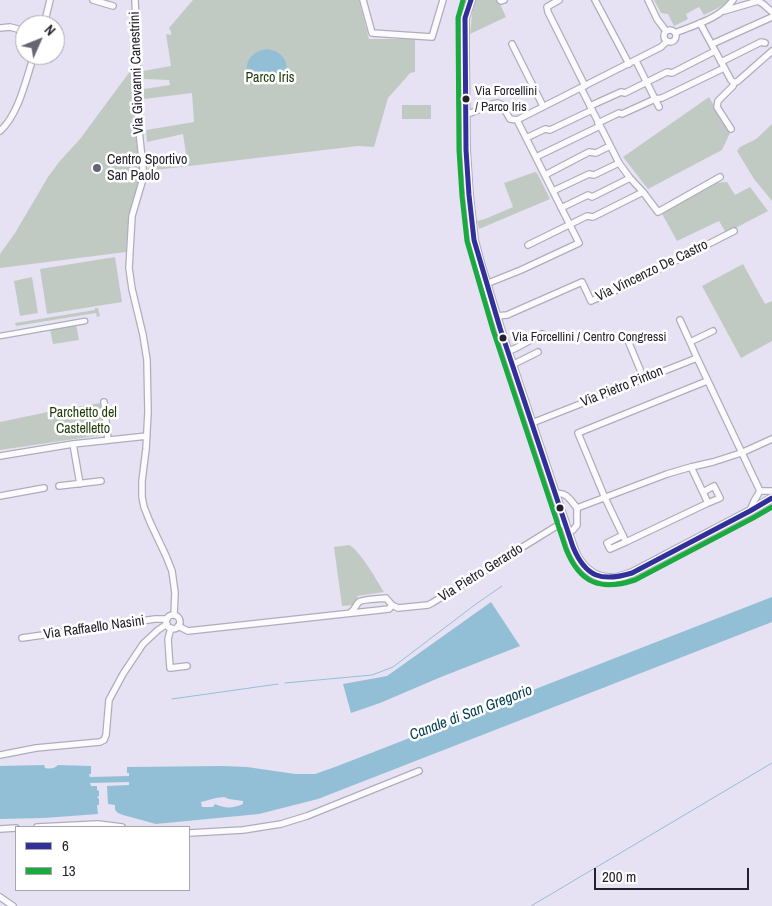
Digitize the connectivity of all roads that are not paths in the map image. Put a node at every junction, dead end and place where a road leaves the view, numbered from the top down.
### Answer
1 (50, 0) edge
2 (93, 0) edge
3 (134, 0) edge
4 (364, 0) edge
5 (443, 0) edge
6 (471, 0) edge
7 (559, 0) edge
8 (595, 0) edge
9 (648, 0) edge
10 (733, 0) edge
11 (113, 6) dead end
12 (721, 12) junction
13 (772, 12) edge
14 (46, 15) edge
15 (772, 16) edge
16 (700, 23) junction
17 (0, 28) edge
18 (15, 28) edge
19 (666, 31) junction
20 (675, 33) junction
21 (666, 41) junction
22 (765, 43) dead end
23 (512, 44) dead end
24 (712, 44) junction
25 (772, 51) edge
26 (715, 52) junction
27 (636, 61) junction
28 (721, 62) junction
29 (628, 64) junction
30 (31, 65) edge
31 (724, 68) junction
32 (646, 82) junction
33 (734, 83) junction
34 (583, 87) junction
35 (655, 99) junction
36 (543, 106) junction
37 (659, 107) dead end
38 (591, 108) junction
39 (465, 114) junction
40 (517, 120) junction
41 (599, 125) junction
42 (731, 129) dead end
43 (0, 131) edge
44 (526, 138) junction
45 (610, 146) junction
46 (536, 157) junction
47 (619, 163) junction
48 (545, 175) junction
49 (720, 177) dead end
50 (630, 178) junction
51 (553, 191) junction
52 (644, 192) junction
53 (561, 208) junction
54 (569, 225) junction
55 (734, 231) dead end
56 (528, 245) dead end
57 (486, 284) junction
58 (496, 316) junction
59 (680, 320) dead end
60 (84, 321) dead end
61 (713, 331) dead end
62 (542, 334) dead end
63 (0, 336) edge
64 (690, 342) junction
65 (629, 343) dead end
66 (507, 351) junction
67 (538, 352) dead end
68 (697, 358) junction
69 (512, 365) junction
70 (644, 379) junction
71 (707, 381) junction
72 (104, 402) dead end
73 (532, 423) junction
74 (147, 436) junction
75 (772, 439) edge
76 (108, 440) junction
77 (73, 444) junction
78 (742, 453) junction
79 (0, 456) edge
80 (691, 467) junction
81 (101, 480) dead end
82 (80, 484) junction
83 (59, 486) dead end
84 (44, 488) dead end
85 (760, 491) junction
86 (772, 491) edge
87 (702, 492) junction
88 (556, 494) junction
89 (0, 496) edge
90 (605, 498) junction
91 (772, 498) edge
92 (708, 503) junction
93 (577, 508) junction
94 (750, 511) junction
95 (565, 523) junction
96 (568, 532) junction
97 (623, 535) junction
98 (626, 542) junction
99 (394, 606) junction
100 (355, 611) junction
101 (174, 615) junction
102 (168, 624) junction
103 (178, 626) junction
104 (22, 638) dead end
105 (187, 666) dead end
106 (0, 756) edge
107 (419, 771) dead end
108 (57, 826) edge
109 (114, 826) edge
110 (15, 828) edge
111 (0, 829) edge
112 (190, 833) edge
113 (0, 897) edge
114 (13, 906) edge

1 - 14 street
2 - 11 street
3 - 74 street, Via Giovanni Canestrini
4 - 5 street
6 - 39 street
7 - 34 street
8 - 29 street
9 - 19 street
10 - 12 street
12 - 13 street
12 - 16 street
15 - 24 street
16 - 20 street
16 - 24 street
17 - 18 street
19 - 20 street
19 - 21 street
20 - 21 street
21 - 27 street
22 - 28 street
23 - 36 street
24 - 26 street
25 - 33 street
26 - 28 street
26 - 32 street
27 - 29 street
27 - 32 street
28 - 31 street
29 - 34 street
30 - 43 street
31 - 33 street
31 - 35 street
32 - 35 street
32 - 38 street
33 - 42 street
34 - 36 street
34 - 38 street
35 - 37 street
35 - 41 street
36 - 40 street
38 - 41 street
38 - 44 street
39 - 40 street
39 - 57 street
40 - 44 street
41 - 45 street
41 - 46 street
44 - 46 street
45 - 47 street
45 - 48 street
46 - 48 street
47 - 50 street
47 - 51 street
48 - 51 street
49 - 52 street
50 - 52 street
50 - 53 street
51 - 53 street
52 - 54 street
53 - 54 street
54 - 56 street
54 - 57 street
55 - 58 street, Via Vincenzo De Castro
57 - 58 street
58 - 66 street
59 - 64 street
60 - 63 street
61 - 64 street
62 - 66 street
64 - 68 street
65 - 70 street
66 - 69 street
67 - 69 street
68 - 70 street, Via Pietro Pinton
68 - 71 street
69 - 73 street
70 - 73 street, Via Pietro Pinton
71 - 78 street
71 - 90 street
72 - 76 street
73 - 88 street
74 - 76 street
74 - 101 street, Via Giovanni Canestrini
75 - 78 street
76 - 77 street
77 - 79 street
77 - 82 street
78 - 80 street
78 - 85 street
80 - 87 street
80 - 90 street
81 - 82 street
82 - 83 street
84 - 89 street
85 - 86 street
85 - 94 street
87 - 92 street
87 - 92 street
88 - 93 street
88 - 95 street
90 - 93 street
90 - 97 street
91 - 94 street
92 - 98 street
93 - 96 street
94 - 96 street
95 - 96 street
95 - 99 street, Via Pietro Gerardo
97 - 98 street
97 - 98 street
99 - 100 street, Via Pietro Gerardo
99 - 100 street, Via Pietro Gerardo
100 - 103 street, Via Pietro Gerardo
101 - 102 street
101 - 103 street, Via Giovanni Canestrini
102 - 103 street
102 - 104 street, Via Raffaello Nasini
102 - 105 street
102 - 106 street
107 - 112 street
108 - 109 street
110 - 111 street
113 - 114 street

